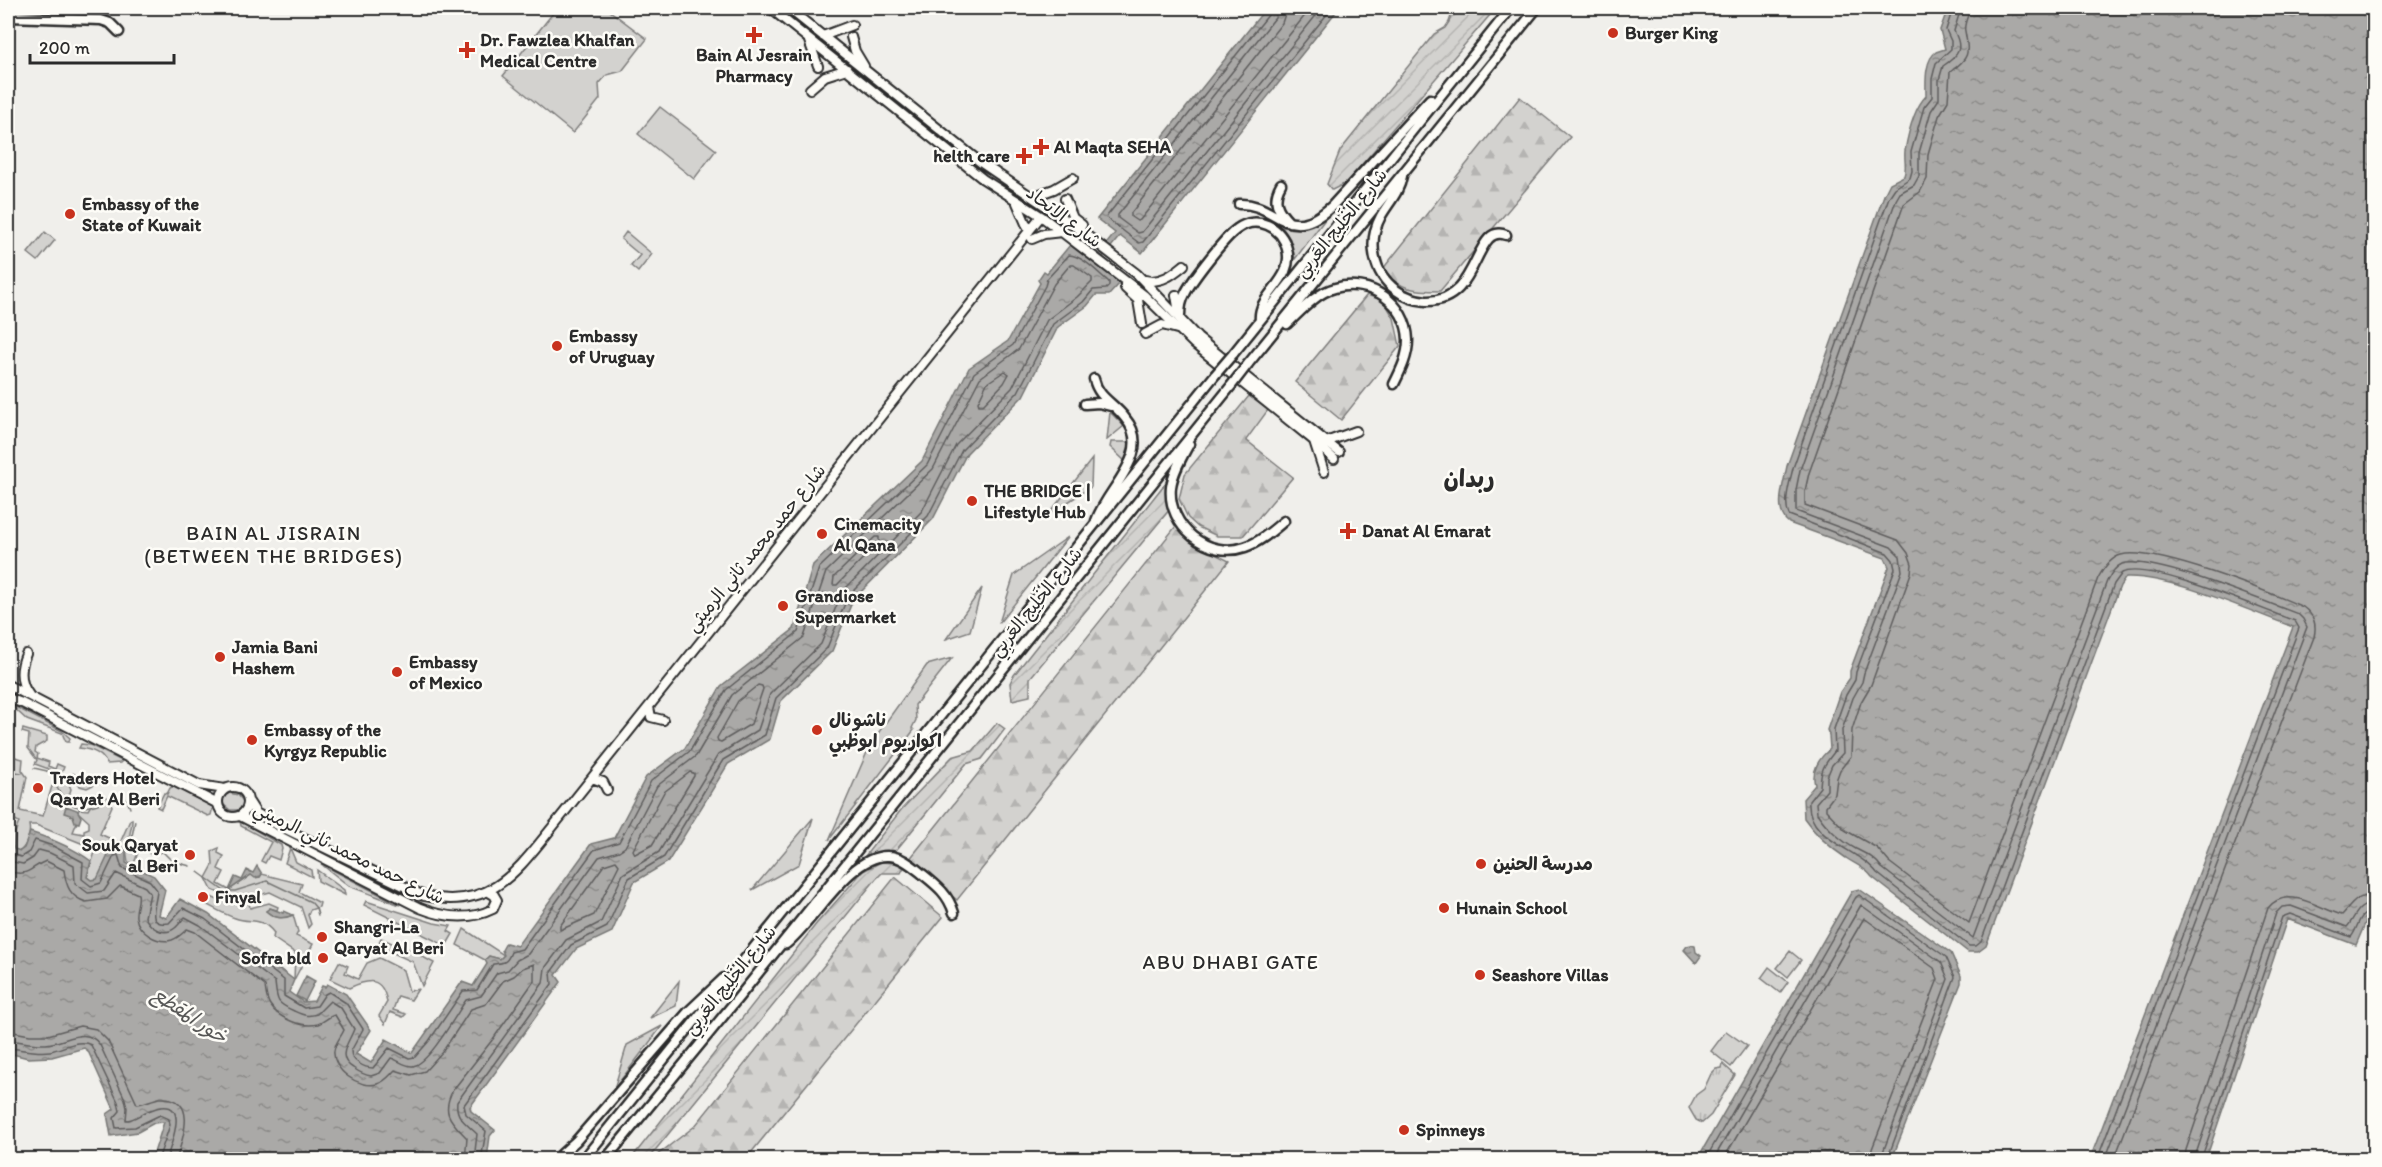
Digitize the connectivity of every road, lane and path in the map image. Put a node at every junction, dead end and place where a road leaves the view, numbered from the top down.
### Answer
1 (52, 8) edge
2 (770, 8) edge
3 (788, 8) edge
4 (1511, 8) edge
5 (1537, 8) edge
6 (8, 9) edge
7 (8, 18) edge
8 (852, 25) dead end
9 (118, 32) dead end
10 (822, 36) junction
11 (806, 37) junction
12 (851, 37) dead end
13 (1470, 58) junction
14 (818, 66) dead end
15 (847, 69) junction
16 (870, 75) junction
17 (899, 87) dead end
18 (810, 89) dead end
19 (890, 91) junction
20 (1403, 173) junction
21 (1073, 178) dead end
22 (1281, 184) dead end
23 (1032, 196) junction
24 (1015, 199) junction
25 (1065, 199) dead end
26 (1239, 204) dead end
27 (1041, 216) junction
28 (1289, 222) junction
29 (1062, 232) junction
30 (1030, 235) junction
31 (1506, 235) dead end
32 (1088, 236) junction
33 (1184, 265) dead end
34 (1140, 276) junction
35 (1125, 283) junction
36 (1176, 296) dead end
37 (1260, 320) junction
38 (1180, 323) junction
39 (1142, 324) dead end
40 (1274, 332) junction
41 (1145, 334) dead end
42 (1094, 379) dead end
43 (1394, 384) dead end
44 (1085, 405) dead end
45 (1112, 406) junction
46 (1195, 430) junction
47 (1356, 431) dead end
48 (1313, 440) junction
49 (1326, 442) junction
50 (1324, 472) dead end
51 (1284, 521) dead end
52 (1095, 525) junction
53 (26, 654) dead end
54 (8, 684) edge
55 (8, 698) edge
56 (32, 699) junction
57 (649, 707) junction
58 (663, 720) dead end
59 (592, 778) junction
60 (225, 789) junction
61 (607, 790) dead end
62 (249, 802) junction
63 (218, 804) junction
64 (240, 816) junction
65 (489, 892) junction
66 (954, 913) dead end
67 (775, 950) junction
68 (735, 971) junction
69 (586, 1156) edge
70 (555, 1160) edge
71 (604, 1160) edge

1 - 6 highway
2 - 11 main road, شارع الاتحاد
3 - 10 main road, شارع الاتحاد
4 - 13 highway, شارع الخَلِيج العَربِي
5 - 20 highway, شارع الخَلِيج العَربِي
7 - 9 highway
8 - 10 main road
10 - 16 main road, شارع الاتحاد
11 - 14 main road
11 - 15 main road, شارع الاتحاد
12 - 16 main road
13 - 28 highway
13 - 37 highway, شارع الخَلِيج العَربِي
15 - 18 main road
15 - 24 main road, شارع الاتحاد
16 - 19 main road, شارع الاتحاد
17 - 19 main road
19 - 23 main road, شارع الاتحاد
20 - 31 highway
20 - 40 highway, شارع الخَلِيج العَربِي
21 - 23 main road
22 - 28 highway
23 - 32 main road, شارع الاتحاد
24 - 27 main road, شارع الاتحاد
24 - 30 main road
25 - 32 main road
26 - 28 highway
27 - 29 main road, شارع الاتحاد
27 - 30 main road, شارع حمد محمد ثاني الرميثي
29 - 30 main road
29 - 35 main road, شارع الاتحاد
30 - 57 main road, شارع حمد محمد ثاني الرميثي
32 - 34 main road, شارع الاتحاد
33 - 34 main road
34 - 38 main road, شارع الاتحاد
35 - 38 main road, شارع الاتحاد
35 - 39 main road
36 - 38 main road
37 - 38 highway
37 - 52 highway, شارع الخَلِيج العَربِي, bridge
38 - 41 main road
38 - 48 main road, شارع الاتحاد
38 - 49 main road, شارع الاتحاد
40 - 43 highway
40 - 46 highway, شارع الخَلِيج العَربِي, bridge
42 - 45 highway
44 - 45 highway
45 - 52 highway
46 - 51 highway
46 - 67 highway, شارع الخَلِيج العَربِي
47 - 49 main road
48 - 49 main road, شارع الاتحاد
48 - 50 main road
52 - 68 highway, شارع الخَلِيج العَربِي
53 - 56 main road
54 - 56 main road
55 - 63 main road
56 - 60 main road
57 - 58 main road
57 - 59 main road, شارع حمد محمد ثاني الرميثي
59 - 61 main road
59 - 65 main road, شارع حمد محمد ثاني الرميثي
60 - 62 main road
60 - 63 main road
62 - 64 main road
62 - 65 main road, شارع حمد محمد ثاني الرميثي
63 - 64 main road
64 - 65 main road, شارع حمد محمد ثاني الرميثي
66 - 67 highway
67 - 71 highway, شارع الخَلِيج العَربِي
68 - 69 highway, شارع الخَلِيج العَربِي
68 - 70 highway

